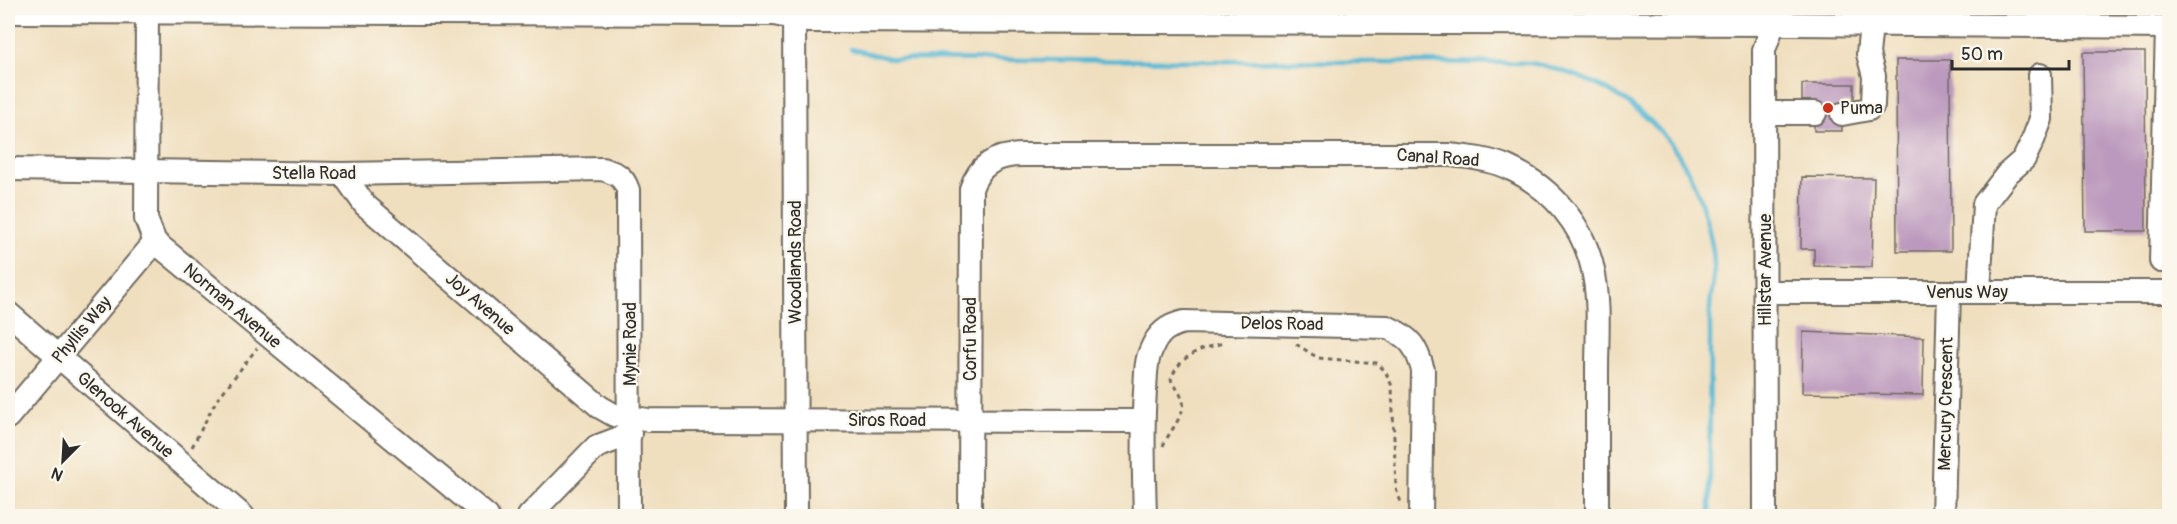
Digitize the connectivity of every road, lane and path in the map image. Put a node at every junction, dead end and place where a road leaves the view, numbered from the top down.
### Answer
1 (147, 10) edge
2 (303, 10) edge
3 (8, 12) edge
4 (794, 13) edge
5 (1230, 15) edge
6 (1776, 16) edge
7 (1949, 17) edge
8 (2124, 17) edge
9 (1871, 25) junction
10 (2168, 27) edge
11 (2040, 75) dead end
12 (1766, 113) junction
13 (1815, 113) dead end
14 (1842, 114) dead end
15 (985, 166) joint
16 (8, 169) edge
17 (146, 171) junction
18 (343, 174) junction
19 (619, 174) joint
20 (155, 242) junction
21 (2162, 261) dead end
22 (1765, 292) junction
23 (1949, 292) junction
24 (1979, 292) junction
25 (2169, 292) edge
26 (8, 313) edge
27 (267, 334) junction
28 (1228, 342) dead end
29 (1291, 342) dead end
30 (59, 357) junction
31 (8, 417) edge
32 (970, 420) junction
33 (796, 421) junction
34 (1143, 421) junction
35 (630, 426) junction
36 (1163, 446) dead end
37 (183, 465) junction
38 (1414, 515) edge
39 (243, 516) edge
40 (487, 516) edge
41 (529, 516) edge
42 (629, 516) edge
43 (796, 516) edge
44 (970, 516) edge
45 (1145, 516) edge
46 (1597, 516) edge
47 (1765, 516) edge
48 (1943, 516) edge

1 - 2 street
1 - 3 street
1 - 17 street
2 - 4 street
4 - 5 street
4 - 33 street, Woodlands Road
5 - 6 street
6 - 9 street
6 - 12 street, Hillstar Avenue
7 - 8 street
7 - 9 street
8 - 10 street
9 - 14 street
10 - 21 street
11 - 24 street
12 - 13 street
12 - 22 street, Hillstar Avenue
15 - 32 street, Corfu Road
15 - 46 street, Canal Road
16 - 17 street, Stella Road
17 - 18 street, Stella Road
17 - 20 street
18 - 19 street, Stella Road
18 - 35 street, Joy Avenue
19 - 35 street, Mynie Road
20 - 27 street, Norman Avenue
20 - 30 street, Phyllis Way
22 - 23 street, Venus Way
22 - 47 street, Hillstar Avenue
23 - 24 street, Venus Way
23 - 48 street, Mercury Crescent
24 - 25 street, Venus Way
26 - 30 street, Glenook Avenue
27 - 37 path
27 - 40 street, Norman Avenue
28 - 36 path
29 - 38 path
30 - 31 street, Phyllis Way
30 - 37 street, Glenook Avenue
32 - 33 street, Siros Road
32 - 34 street, Siros Road
32 - 44 street, Corfu Road
33 - 35 street, Siros Road
33 - 43 street, Woodlands Road
34 - 38 street, Delos Road
34 - 45 street, Delos Road
35 - 41 street
35 - 42 street, Mynie Road
37 - 39 street, Glenook Avenue

